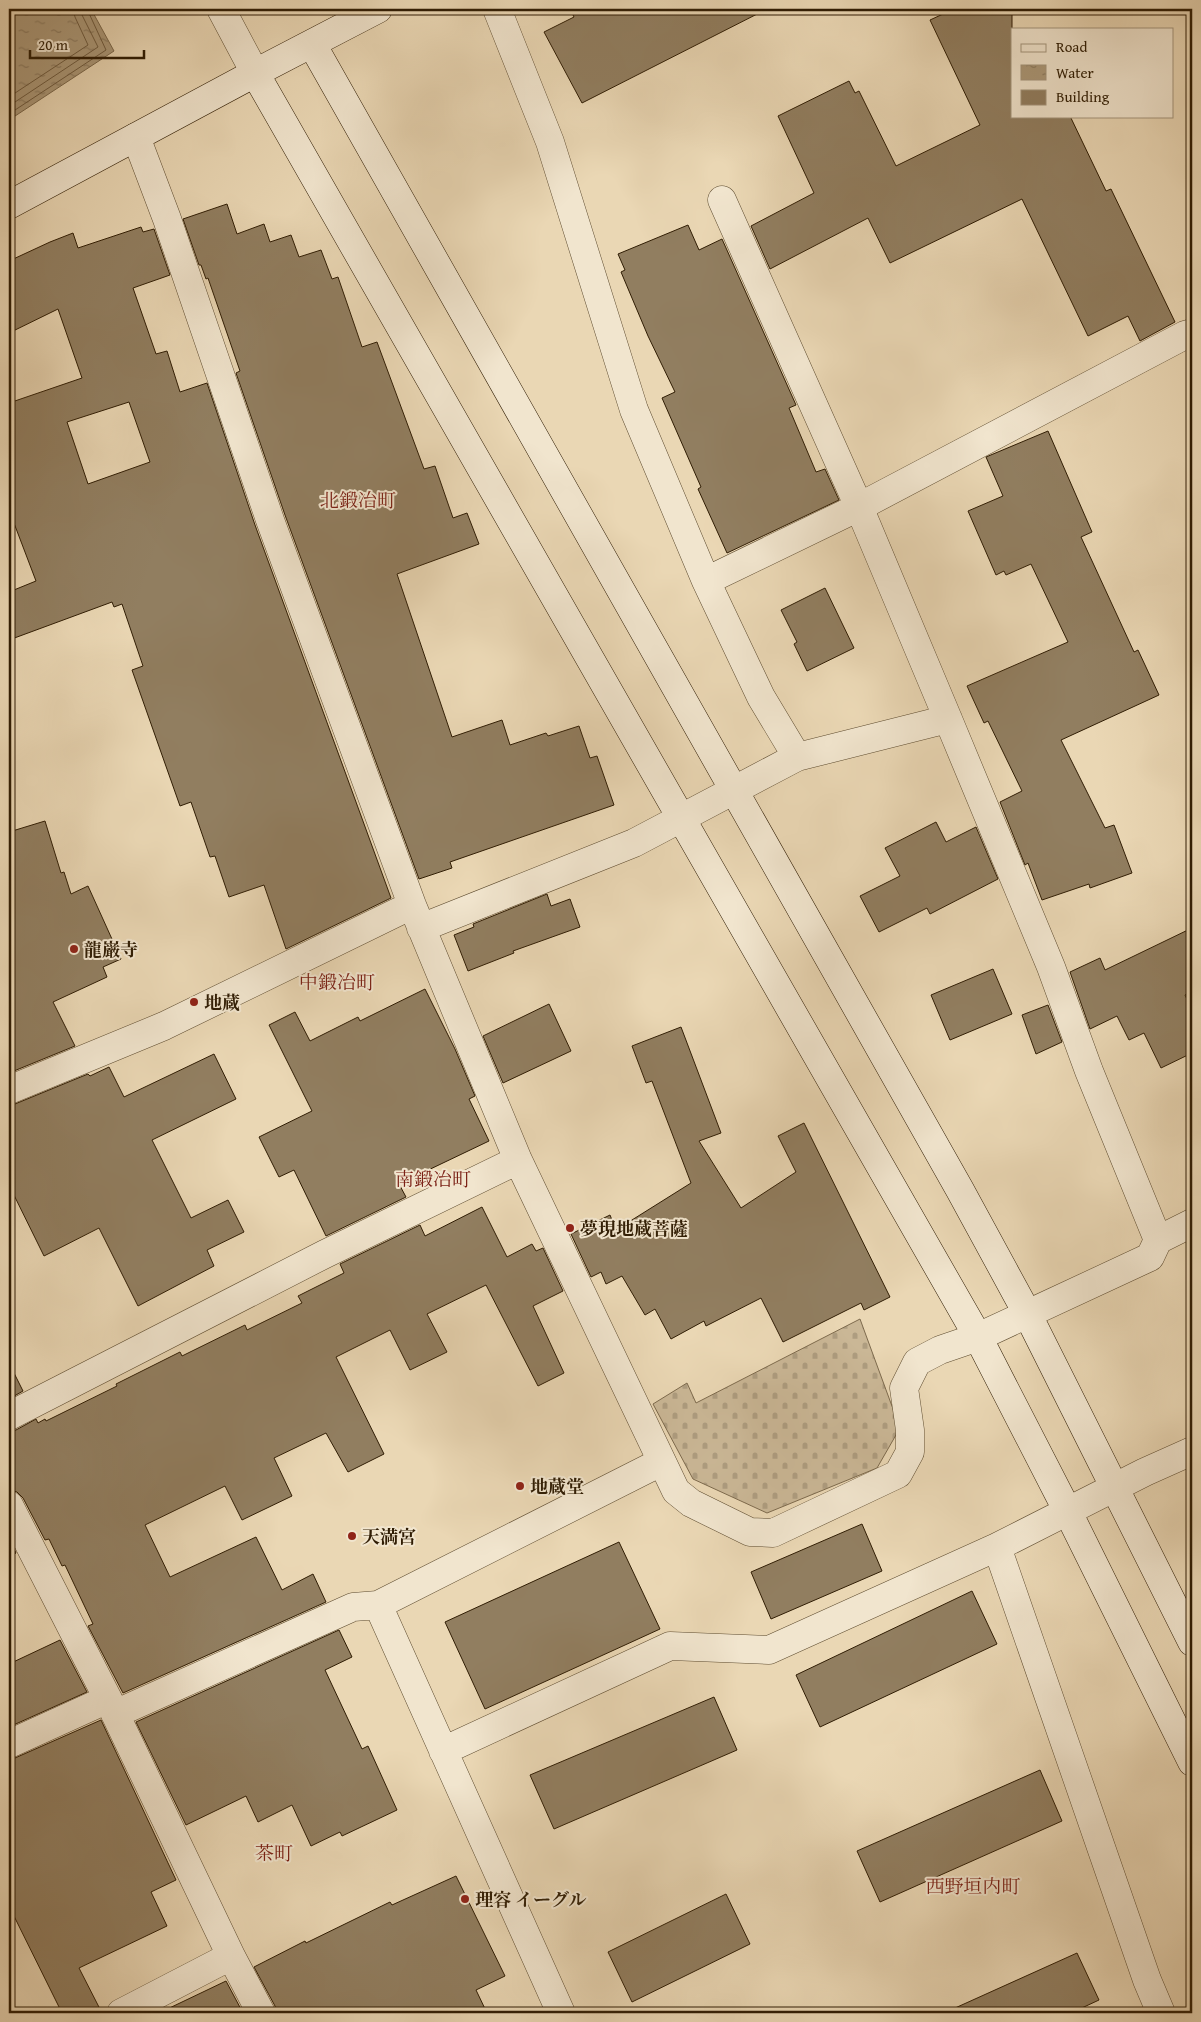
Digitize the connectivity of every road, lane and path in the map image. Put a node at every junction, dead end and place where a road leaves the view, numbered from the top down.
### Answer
1 (221, 9) edge
2 (378, 9) edge
3 (497, 9) edge
4 (312, 44) junction
5 (255, 72) junction
6 (136, 138) junction
7 (722, 200) dead end
8 (9, 206) edge
9 (1192, 333) edge
10 (859, 507) junction
11 (706, 581) junction
12 (948, 719) junction
13 (796, 757) junction
14 (734, 790) junction
15 (681, 818) junction
16 (417, 917) junction
17 (9, 1090) edge
18 (518, 1160) junction
19 (1192, 1223) edge
20 (1158, 1240) junction
21 (1028, 1315) junction
22 (978, 1337) junction
23 (9, 1416) edge
24 (1192, 1451) edge
25 (662, 1462) junction
26 (1115, 1488) junction
27 (9, 1505) edge
28 (1068, 1512) junction
29 (996, 1548) junction
30 (378, 1605) junction
31 (1192, 1642) edge
32 (112, 1706) junction
33 (9, 1744) edge
34 (443, 1751) junction
35 (1192, 1762) edge
36 (231, 1956) junction
37 (121, 2013) edge
38 (261, 2013) edge
39 (561, 2013) edge
40 (1161, 2013) edge

1 - 5 street
2 - 4 street
3 - 11 street
4 - 5 street
4 - 14 street
5 - 6 street
5 - 15 street
6 - 8 street
6 - 16 street
7 - 10 street
9 - 10 street
10 - 11 street
10 - 12 street
11 - 13 street
12 - 13 street
12 - 20 street
13 - 14 street
14 - 15 street
14 - 21 street
15 - 16 street
15 - 22 street
16 - 17 street
16 - 18 street
18 - 23 street
18 - 25 street
19 - 20 street
20 - 21 street
21 - 22 street
21 - 26 street
22 - 25 street
22 - 28 street
24 - 26 street
25 - 30 street
26 - 28 street
26 - 31 street
27 - 32 street
28 - 29 street
28 - 35 street
29 - 34 street
29 - 40 street
30 - 32 street
30 - 34 street
32 - 33 street
32 - 36 street
34 - 39 street
36 - 37 street
36 - 38 street

